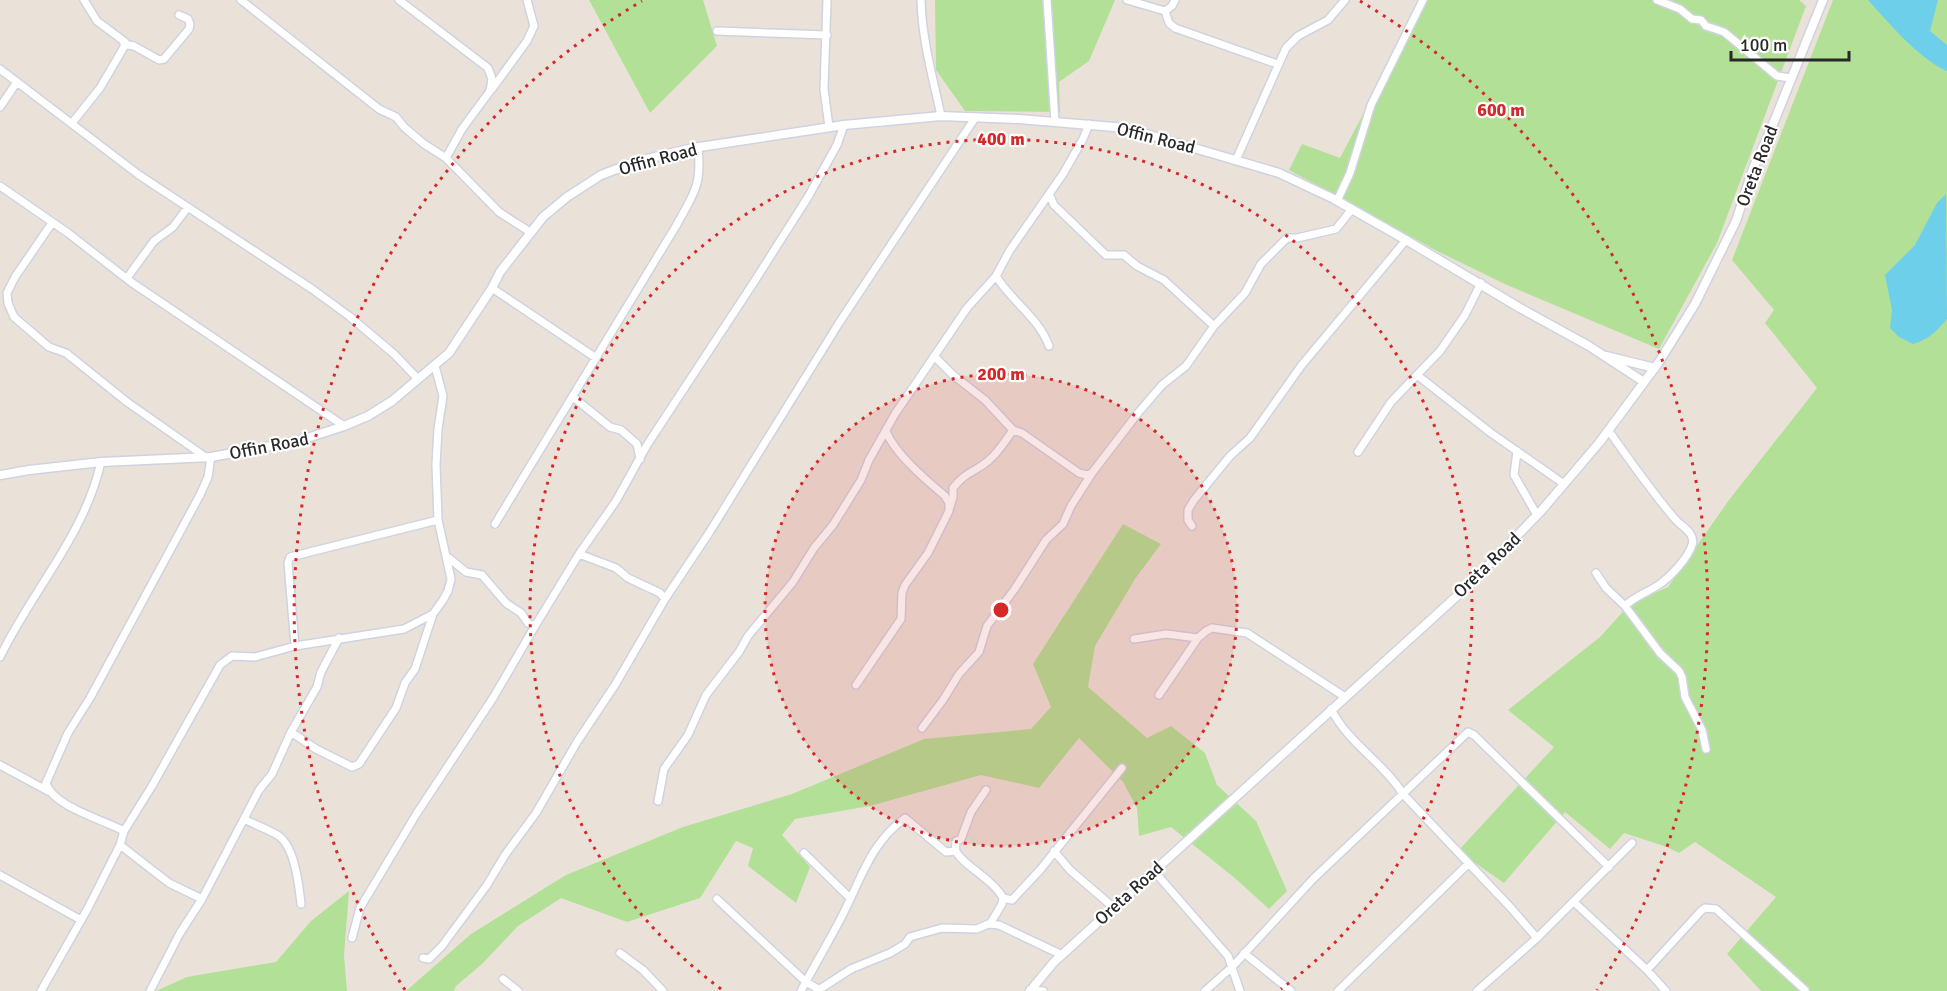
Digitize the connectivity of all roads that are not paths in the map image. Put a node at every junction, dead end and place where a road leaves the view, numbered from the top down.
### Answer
1 (84, 0) edge
2 (241, 0) edge
3 (399, 0) edge
4 (527, 0) edge
5 (826, 0) edge
6 (921, 0) edge
7 (1047, 0) edge
8 (1126, 0) edge
9 (1175, 0) edge
10 (1345, 0) edge
11 (1423, 0) edge
12 (1657, 0) edge
13 (1823, 0) edge
14 (1165, 11) junction
15 (179, 15) dead end
16 (717, 31) dead end
17 (827, 35) junction
18 (124, 44) junction
19 (1277, 64) junction
20 (0, 69) edge
21 (1791, 78) junction
22 (17, 82) junction
23 (490, 91) junction
24 (0, 107) edge
25 (941, 116) junction
26 (975, 118) junction
27 (1055, 122) junction
28 (72, 123) junction
29 (1089, 124) junction
30 (844, 125) junction
31 (829, 127) junction
32 (699, 147) junction
33 (447, 158) junction
34 (1236, 159) junction
35 (0, 186) edge
36 (1049, 194) junction
37 (1337, 201) junction
38 (188, 207) junction
39 (1352, 209) junction
40 (52, 223) junction
41 (530, 232) junction
42 (1406, 240) junction
43 (996, 276) junction
44 (127, 278) junction
45 (1481, 284) junction
46 (492, 288) junction
47 (1214, 326) junction
48 (1049, 345) dead end
49 (934, 356) junction
50 (1606, 356) junction
51 (596, 358) junction
52 (435, 366) junction
53 (1655, 368) junction
54 (1417, 375) junction
55 (418, 379) junction
56 (1644, 382) junction
57 (573, 398) junction
58 (344, 426) junction
59 (1013, 430) junction
60 (886, 431) junction
61 (1609, 431) junction
62 (1517, 451) junction
63 (1358, 452) dead end
64 (209, 458) junction
65 (640, 459) junction
66 (102, 462) junction
67 (1092, 472) junction
68 (0, 475) edge
69 (1564, 484) junction
70 (949, 510) junction
71 (1537, 515) junction
72 (438, 520) junction
73 (495, 524) dead end
74 (1192, 526) dead end
75 (579, 554) junction
76 (447, 556) junction
77 (1596, 573) dead end
78 (665, 599) junction
79 (1625, 606) junction
80 (433, 615) junction
81 (535, 626) junction
82 (339, 638) junction
83 (1198, 638) junction
84 (1134, 639) dead end
85 (295, 646) junction
86 (0, 656) edge
87 (856, 685) dead end
88 (1159, 695) dead end
89 (1345, 697) junction
90 (1331, 709) junction
91 (922, 728) dead end
92 (291, 732) junction
93 (1706, 749) dead end
94 (0, 765) edge
95 (1122, 768) dead end
96 (986, 790) dead end
97 (50, 792) junction
98 (1403, 794) junction
99 (658, 801) dead end
100 (244, 819) junction
101 (124, 831) junction
102 (1632, 843) dead end
103 (120, 845) junction
104 (956, 851) junction
105 (1054, 851) junction
106 (804, 854) dead end
107 (1468, 864) junction
108 (1609, 867) junction
109 (1154, 871) junction
110 (0, 875) edge
111 (850, 898) junction
112 (1003, 898) junction
113 (202, 899) junction
114 (717, 899) dead end
115 (1574, 902) junction
116 (301, 904) dead end
117 (1114, 908) junction
118 (81, 920) junction
119 (990, 924) junction
120 (352, 938) dead end
121 (1537, 938) junction
122 (620, 953) dead end
123 (1244, 953) junction
124 (1062, 955) junction
125 (423, 958) dead end
126 (1232, 967) junction
127 (1647, 970) junction
128 (503, 979) dead end
129 (806, 982) junction
130 (819, 990) edge
131 (1805, 990) edge
132 (41, 991) edge
133 (150, 991) edge
134 (518, 991) edge
135 (663, 991) edge
136 (801, 991) edge
137 (1030, 991) edge
138 (1042, 991) edge
139 (1205, 991) edge
140 (1240, 991) edge
141 (1291, 991) edge
142 (1338, 991) edge
143 (1477, 991) edge
144 (1666, 991) edge

1 - 18 street
2 - 33 street
3 - 23 street
4 - 23 street
5 - 17 street
6 - 25 street
7 - 27 street
8 - 14 street
9 - 14 street
10 - 19 street
11 - 37 street
12 - 21 street
13 - 21 street, Oreta Road
14 - 19 street
15 - 18 street
16 - 17 street
17 - 31 street
18 - 28 street
19 - 34 street
20 - 22 street
21 - 53 street, Oreta Road
22 - 24 street
22 - 28 street
23 - 33 street
25 - 26 street, Offin Road
25 - 30 street, Offin Road
26 - 27 street, Offin Road
26 - 78 street
27 - 29 street, Offin Road
28 - 38 street
29 - 34 street, Offin Road
29 - 36 street
30 - 31 street, Offin Road
30 - 65 street
31 - 32 street, Offin Road
32 - 41 street, Offin Road
32 - 51 street
33 - 41 street
34 - 37 street, Offin Road
35 - 40 street
36 - 43 street
36 - 47 street
37 - 39 street, Offin Road
38 - 44 street
38 - 55 street
39 - 42 street, Offin Road
39 - 47 street
40 - 44 street
40 - 64 street
41 - 46 street, Offin Road
42 - 45 street, Offin Road
42 - 74 street
43 - 48 street
43 - 49 street
44 - 58 street
45 - 50 street, Offin Road
45 - 54 street
46 - 51 street
46 - 52 street, Offin Road
47 - 67 street
49 - 59 street
49 - 60 street
50 - 53 street
50 - 56 street
51 - 57 street
52 - 55 street, Offin Road
52 - 72 street
53 - 56 street, Oreta Road
54 - 62 street
54 - 63 street
55 - 58 street, Offin Road
56 - 61 street, Oreta Road
57 - 65 street
57 - 73 street
58 - 64 street, Offin Road
59 - 67 street
59 - 70 street
60 - 70 street
60 - 99 street
61 - 69 street, Oreta Road
61 - 79 street
62 - 69 street
62 - 71 street
64 - 66 street, Offin Road
64 - 97 street
65 - 75 street
66 - 68 street, Offin Road
66 - 86 street
67 - 91 street
69 - 71 street, Oreta Road
70 - 87 street
71 - 89 street, Oreta Road
72 - 76 street
72 - 85 street
75 - 78 street
75 - 81 street
76 - 80 street
76 - 81 street
77 - 79 street
78 - 125 street
79 - 93 street
80 - 82 street
80 - 92 street
81 - 120 street
82 - 85 street
82 - 92 street
83 - 84 street
83 - 88 street
83 - 89 street
85 - 101 street
89 - 90 street, Oreta Road
90 - 98 street
90 - 109 street, Oreta Road
92 - 100 street
94 - 97 street
95 - 105 street
96 - 104 street
97 - 101 street
98 - 107 street
98 - 108 street
98 - 123 street
100 - 113 street
100 - 116 street
101 - 103 street
102 - 108 street
103 - 113 street
103 - 118 street
104 - 111 street
104 - 112 street
105 - 112 street
105 - 117 street
106 - 111 street
107 - 121 street
107 - 142 street
108 - 115 street
109 - 117 street, Oreta Road
109 - 126 street
110 - 118 street
111 - 129 street
112 - 119 street
113 - 133 street
114 - 129 street
115 - 121 street
115 - 127 street
117 - 124 street, Oreta Road
118 - 132 street
119 - 124 street
119 - 130 street
121 - 143 street
122 - 135 street
123 - 126 street
123 - 141 street
124 - 137 street, Oreta Road
126 - 139 street
126 - 140 street
127 - 131 street
127 - 144 street
128 - 134 street
129 - 130 street
129 - 136 street
137 - 138 street

